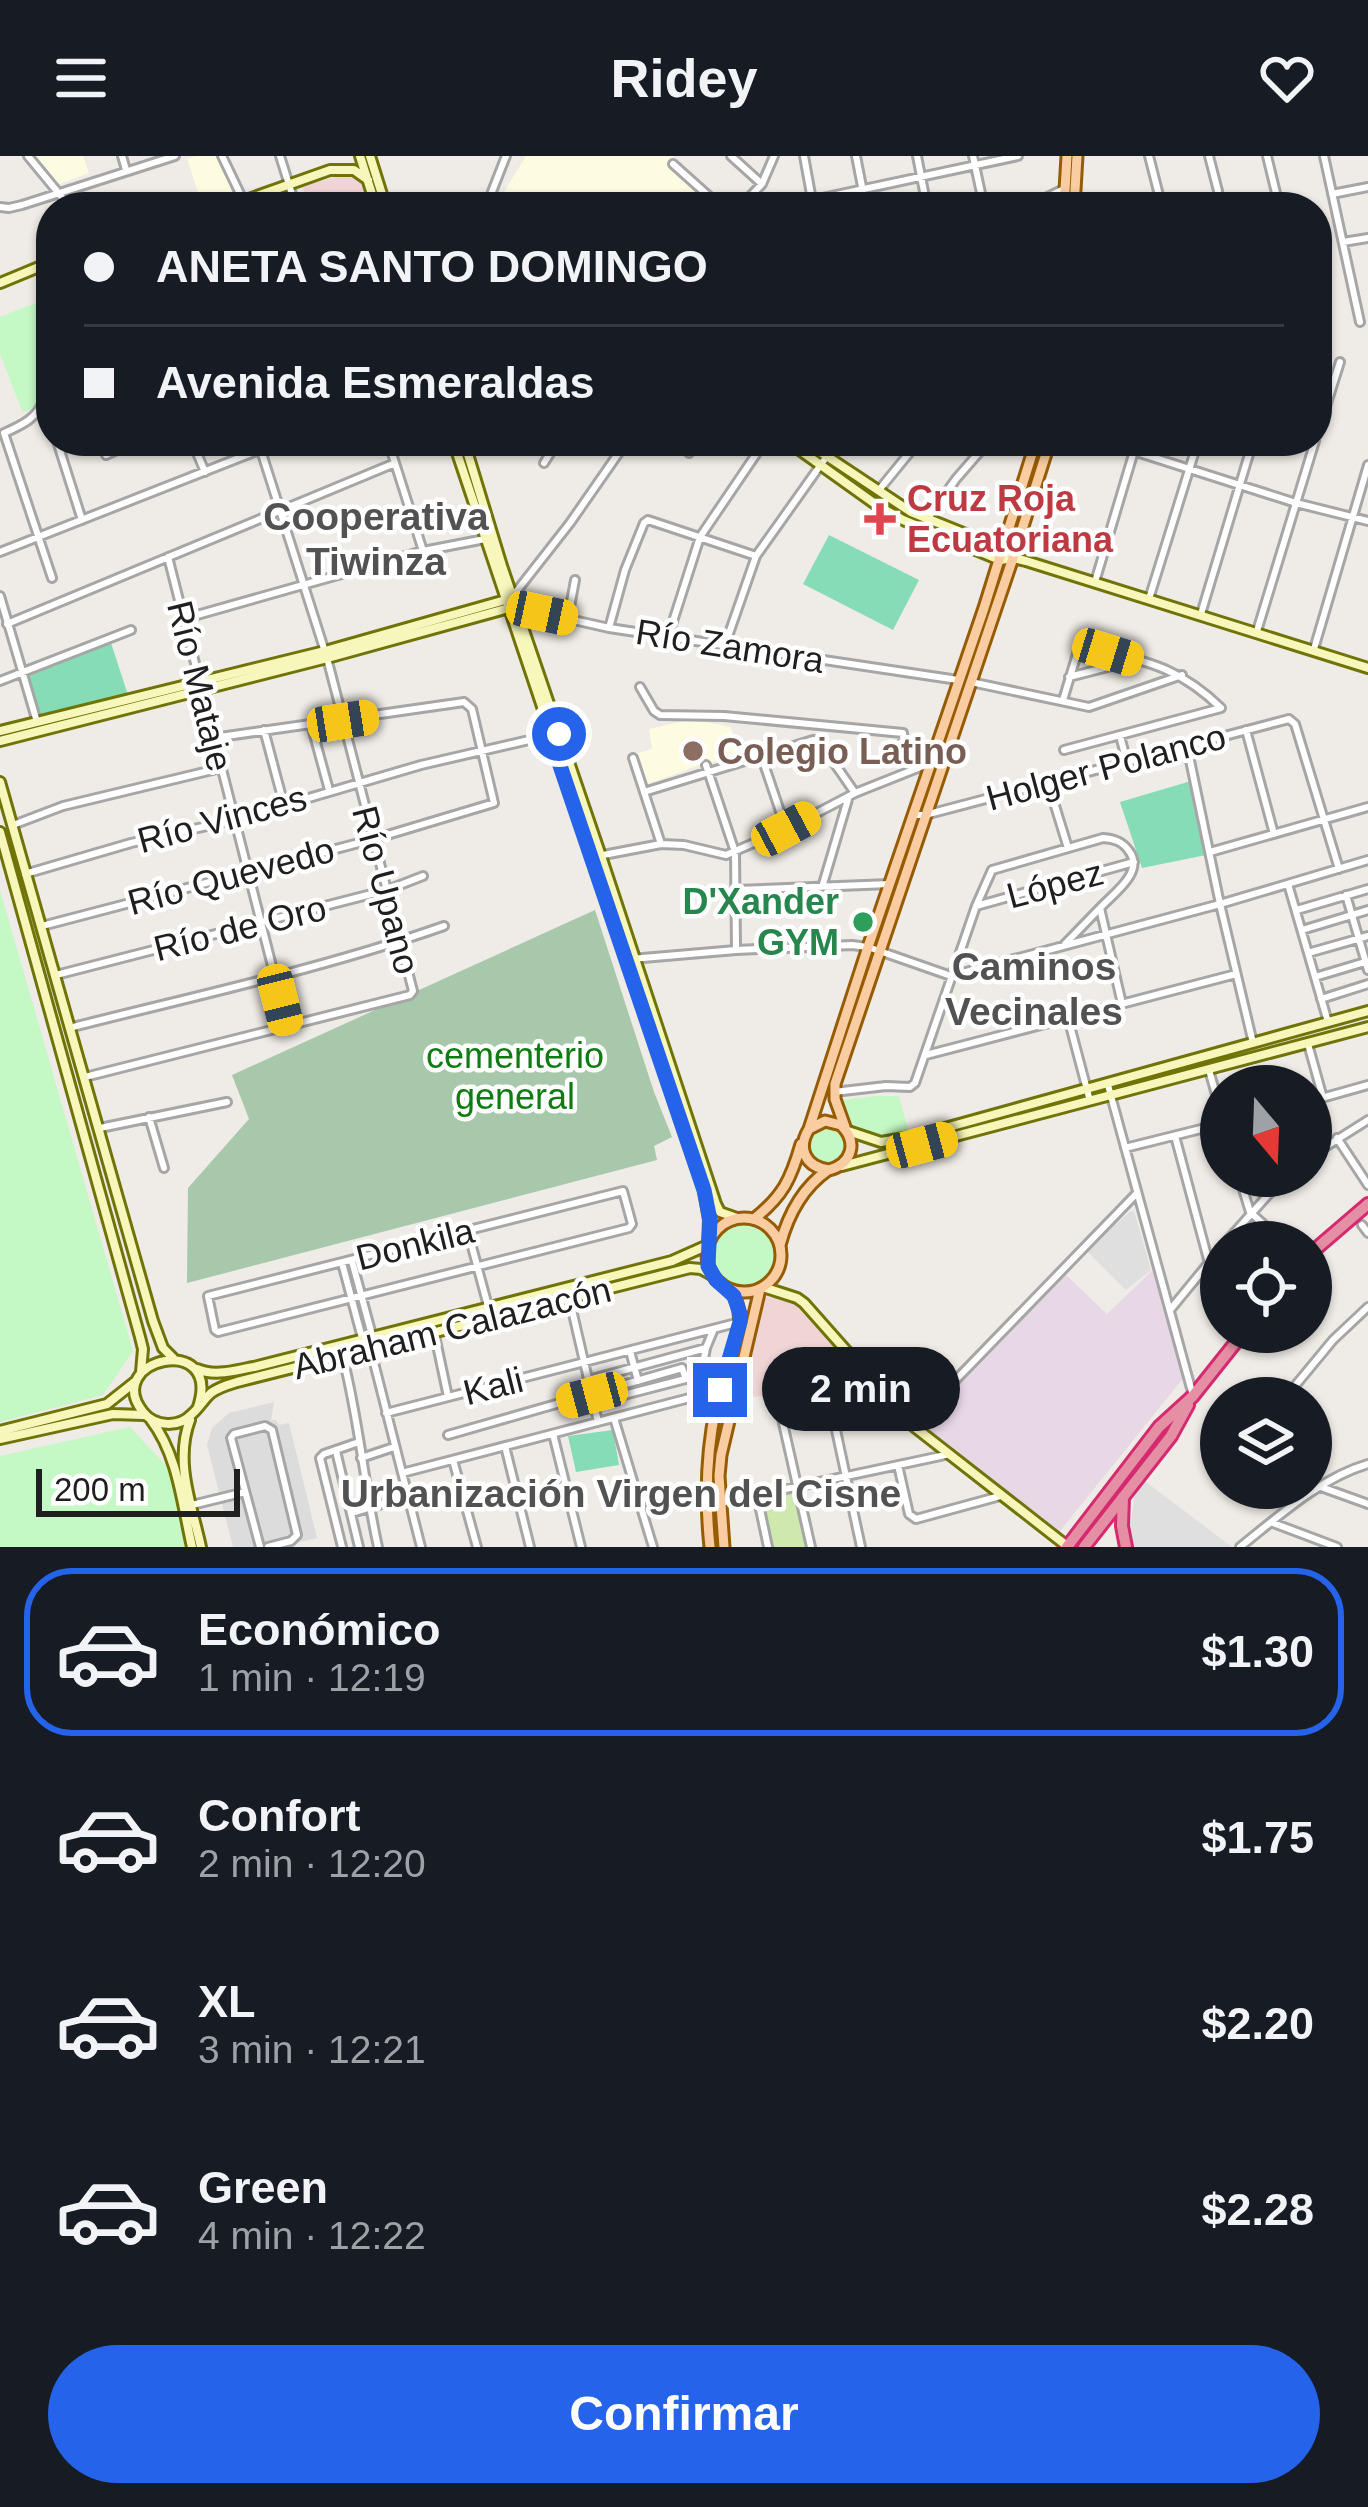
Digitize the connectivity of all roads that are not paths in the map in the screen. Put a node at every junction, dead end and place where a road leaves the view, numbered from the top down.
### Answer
1 (28, 156) edge
2 (122, 156) edge
3 (175, 156) edge
4 (222, 156) edge
5 (280, 156) edge
6 (360, 156) edge
7 (370, 156) edge
8 (506, 156) edge
9 (731, 156) edge
10 (774, 156) edge
11 (804, 156) edge
12 (856, 156) edge
13 (917, 156) edge
14 (1018, 156) edge
15 (1066, 156) edge
16 (1078, 156) edge
17 (1149, 156) edge
18 (1209, 156) edge
19 (1267, 156) edge
20 (1324, 156) edge
21 (345, 158) edge
22 (974, 160) edge
23 (673, 164) dead end
24 (126, 170) junction
25 (331, 170) junction
26 (921, 177) junction
27 (368, 180) junction
28 (762, 184) junction
29 (290, 185) junction
30 (1368, 187) edge
31 (863, 188) junction
32 (1064, 189) joint
33 (1218, 191) dead end
34 (58, 192) joint
35 (239, 192) edge
36 (271, 192) edge
37 (292, 192) edge
38 (372, 192) edge
39 (381, 192) edge
40 (492, 192) edge
41 (704, 192) edge
42 (756, 192) edge
43 (811, 192) edge
44 (846, 192) edge
45 (864, 192) edge
46 (924, 192) edge
47 (981, 192) edge
48 (1058, 192) edge
49 (1075, 192) edge
50 (1158, 192) edge
51 (1276, 192) edge
52 (1332, 192) edge
53 (1332, 194) joint
54 (36, 199) edge
55 (0, 207) edge
56 (1368, 238) edge
57 (1343, 242) junction
58 (36, 268) edge
59 (0, 283) edge
60 (1368, 288) edge
61 (1353, 290) junction
62 (1360, 322) dead end
63 (1340, 362) dead end
64 (1332, 387) edge
65 (36, 410) edge
66 (2, 434) edge
67 (62, 456) edge
68 (198, 456) edge
69 (239, 456) edge
70 (263, 456) edge
71 (393, 456) edge
72 (458, 456) edge
73 (468, 456) edge
74 (548, 456) edge
75 (617, 456) edge
76 (756, 456) edge
77 (808, 456) edge
78 (827, 456) joint
79 (907, 456) edge
80 (976, 456) edge
81 (1031, 456) edge
82 (1045, 456) edge
83 (1133, 456) edge
84 (1152, 456) edge
85 (1193, 456) edge
86 (1248, 456) edge
87 (1310, 456) edge
88 (395, 463) junction
89 (544, 463) dead end
90 (820, 465) junction
91 (1368, 465) edge
92 (1190, 467) junction
93 (205, 472) junction
94 (1240, 484) junction
95 (879, 490) junction
96 (894, 502) junction
97 (1296, 503) junction
98 (282, 510) junction
99 (887, 511) junction
100 (1353, 516) junction
101 (82, 520) junction
102 (1368, 521) edge
103 (925, 524) junction
104 (38, 537) junction
105 (700, 537) junction
106 (485, 539) junction
107 (423, 551) junction
108 (0, 552) edge
109 (1001, 554) junction
110 (756, 556) junction
111 (168, 557) junction
112 (1013, 558) junction
113 (52, 578) dead end
114 (574, 580) dead end
115 (1095, 582) junction
116 (304, 585) junction
117 (0, 596) edge
118 (1149, 599) junction
119 (511, 603) junction
120 (1201, 614) junction
121 (568, 618) junction
122 (183, 620) junction
123 (8, 624) junction
124 (609, 628) junction
125 (131, 630) dead end
126 (1257, 631) junction
127 (668, 637) junction
128 (725, 645) junction
129 (1314, 649) junction
130 (326, 654) junction
131 (1135, 660) junction
132 (1368, 668) edge
133 (22, 674) junction
134 (1181, 675) junction
135 (1069, 677) junction
136 (0, 681) edge
137 (965, 682) junction
138 (201, 686) junction
139 (640, 688) dead end
140 (1063, 700) junction
141 (343, 721) junction
142 (311, 724) junction
143 (38, 727) junction
144 (264, 730) junction
145 (1246, 730) junction
146 (0, 731) edge
147 (555, 735) junction
148 (1120, 736) junction
149 (213, 738) junction
150 (0, 741) edge
151 (1187, 746) junction
152 (1064, 750) dead end
153 (482, 751) junction
154 (762, 757) junction
155 (633, 758) dead end
156 (1127, 762) junction
157 (927, 764) junction
158 (221, 768) junction
159 (708, 770) junction
160 (0, 782) edge
161 (1048, 782) junction
162 (358, 783) junction
163 (329, 791) junction
164 (644, 792) junction
165 (852, 794) junction
166 (284, 805) junction
167 (1368, 807) edge
168 (920, 815) junction
169 (235, 820) junction
170 (1324, 820) junction
171 (13, 825) junction
172 (786, 829) junction
173 (0, 832) edge
174 (1274, 834) junction
175 (374, 839) junction
176 (661, 844) junction
177 (1068, 848) junction
178 (735, 852) junction
179 (1210, 852) junction
180 (597, 857) junction
181 (1368, 860) edge
182 (1133, 866) junction
183 (1339, 869) junction
184 (248, 872) junction
185 (26, 874) junction
186 (423, 875) dead end
187 (890, 884) junction
188 (1288, 884) junction
189 (823, 886) junction
190 (1368, 889) edge
191 (387, 890) junction
192 (736, 890) junction
193 (1346, 895) junction
194 (1220, 904) junction
195 (976, 906) junction
196 (1100, 908) junction
197 (1295, 910) junction
198 (1368, 910) edge
199 (1352, 915) junction
200 (261, 923) junction
201 (41, 926) junction
202 (444, 926) dead end
203 (1301, 930) junction
204 (1106, 935) junction
205 (1364, 937) edge
206 (400, 941) junction
207 (1063, 947) junction
208 (873, 949) junction
209 (736, 950) junction
210 (1308, 953) junction
211 (630, 959) junction
212 (1367, 964) edge
213 (1237, 974) junction
214 (56, 975) junction
215 (274, 976) junction
216 (950, 976) junction
217 (1315, 976) junction
218 (1368, 984) edge
219 (1321, 999) junction
220 (1122, 1004) junction
221 (1368, 1011) edge
222 (1068, 1018) junction
223 (1328, 1022) junction
224 (287, 1025) junction
225 (69, 1028) junction
226 (1368, 1028) edge
227 (1253, 1043) junction
228 (1308, 1044) junction
229 (925, 1055) junction
230 (1228, 1065) edge
231 (1314, 1065) edge
232 (1200, 1072) edge
233 (85, 1078) junction
234 (1108, 1084) junction
235 (1368, 1084) edge
236 (834, 1093) junction
237 (1332, 1094) edge
238 (1089, 1096) junction
239 (1112, 1096) junction
240 (227, 1102) dead end
241 (149, 1117) junction
242 (1368, 1120) edge
243 (100, 1128) junction
244 (1200, 1129) edge
245 (807, 1132) junction
246 (848, 1132) junction
247 (1175, 1136) junction
248 (1337, 1138) junction
249 (1332, 1141) edge
250 (1125, 1148) junction
251 (164, 1168) dead end
252 (833, 1169) junction
253 (1368, 1185) edge
254 (1137, 1193) junction
255 (1245, 1197) edge
256 (1265, 1197) edge
257 (1368, 1204) edge
258 (1250, 1212) junction
259 (737, 1218) junction
260 (754, 1219) junction
261 (1243, 1221) edge
262 (1260, 1221) edge
263 (1362, 1225) dead end
264 (1200, 1229) edge
265 (468, 1232) junction
266 (1368, 1234) edge
267 (1332, 1235) edge
268 (708, 1244) junction
269 (780, 1245) junction
270 (352, 1261) junction
271 (342, 1263) junction
272 (478, 1266) junction
273 (1200, 1274) edge
274 (712, 1275) junction
275 (762, 1288) junction
276 (730, 1289) junction
277 (356, 1297) junction
278 (569, 1301) dead end
279 (488, 1306) junction
280 (1368, 1306) edge
281 (1168, 1312) junction
282 (740, 1322) junction
283 (713, 1329) junction
284 (434, 1331) junction
285 (367, 1337) junction
286 (370, 1347) junction
287 (706, 1348) junction
288 (630, 1351) junction
289 (1227, 1353) edge
290 (679, 1356) junction
291 (343, 1358) dead end
292 (180, 1360) junction
293 (584, 1362) junction
294 (190, 1366) junction
295 (634, 1368) junction
296 (682, 1368) junction
297 (725, 1374) junction
298 (701, 1375) junction
299 (139, 1377) junction
300 (1302, 1377) edge
301 (686, 1379) junction
302 (588, 1380) junction
303 (638, 1381) junction
304 (652, 1388) junction
305 (720, 1390) junction
306 (1193, 1396) junction
307 (448, 1397) junction
308 (592, 1399) junction
309 (198, 1406) junction
310 (658, 1407) junction
311 (386, 1413) junction
312 (191, 1415) junction
313 (148, 1417) junction
314 (614, 1418) junction
315 (598, 1422) junction
316 (911, 1425) junction
317 (554, 1434) junction
318 (0, 1435) edge
319 (448, 1435) dead end
320 (360, 1442) junction
321 (505, 1446) junction
322 (394, 1447) junction
323 (336, 1450) junction
324 (950, 1454) junction
325 (361, 1458) junction
326 (453, 1460) junction
327 (1368, 1464) edge
328 (898, 1465) junction
329 (402, 1473) junction
330 (846, 1475) junction
331 (1332, 1480) edge
332 (797, 1486) junction
333 (1332, 1491) edge
334 (245, 1492) junction
335 (757, 1495) junction
336 (408, 1496) junction
337 (1000, 1496) junction
338 (1123, 1496) junction
339 (720, 1503) junction
340 (1368, 1504) edge
341 (192, 1505) junction
342 (369, 1508) junction
343 (1290, 1509) edge
344 (352, 1513) junction
345 (1271, 1522) junction
346 (1077, 1545) edge
347 (192, 1547) edge
348 (201, 1547) edge
349 (264, 1547) edge
350 (342, 1547) edge
351 (359, 1547) edge
352 (378, 1547) edge
353 (421, 1547) edge
354 (478, 1547) edge
355 (530, 1547) edge
356 (581, 1547) edge
357 (653, 1547) edge
358 (710, 1547) edge
359 (724, 1547) edge
360 (768, 1547) edge
361 (811, 1547) edge
362 (861, 1547) edge
363 (1126, 1547) edge
364 (1240, 1547) edge
365 (1337, 1547) edge

1 - 34 street
2 - 24 street
3 - 24 street
4 - 35 street
5 - 29 street
6 - 27 main road
7 - 39 main road
8 - 40 street
9 - 28 street
10 - 28 street
11 - 43 street
12 - 31 street
13 - 26 street
14 - 22 street
15 - 32 main road
16 - 49 main road
17 - 50 street
18 - 33 street
19 - 51 street
20 - 52 street
21 - 25 main road
22 - 26 street
22 - 47 street
23 - 41 street
24 - 34 street
25 - 27 main road
25 - 29 main road
26 - 31 street
26 - 46 street
27 - 38 main road
28 - 42 street
29 - 36 main road
29 - 37 street
30 - 53 street
31 - 44 street
31 - 45 street
32 - 48 street
53 - 57 street
54 - 55 street
56 - 57 street
57 - 61 street
58 - 59 main road
60 - 61 street
61 - 62 street
63 - 64 street
65 - 66 street
66 - 104 street
67 - 101 street
68 - 93 street
69 - 93 street
70 - 98 street, Río Upano
71 - 88 street
72 - 106 main road
73 - 119 main road
74 - 89 street
75 - 119 street
76 - 105 street
77 - 90 main road
78 - 90 street
78 - 95 main road
79 - 95 street
80 - 103 street
81 - 109 main road
82 - 112 main road
83 - 115 street
84 - 92 street
85 - 92 street
86 - 94 street
87 - 97 street
88 - 98 street
88 - 107 street
90 - 99 main road
90 - 110 street
91 - 100 street
92 - 94 street
92 - 118 street
93 - 101 street
94 - 97 street
94 - 120 street
95 - 96 main road
96 - 99 main road
96 - 103 main road
97 - 100 street
97 - 126 street
98 - 111 street
98 - 116 street, Río Upano
99 - 103 main road
100 - 102 street
100 - 129 street
101 - 104 street
103 - 109 main road
104 - 108 street
104 - 113 street
105 - 110 street
105 - 124 street
105 - 127 street
106 - 107 street
106 - 119 main road
107 - 116 street
109 - 112 main road
109 - 137 main road
110 - 128 street
111 - 122 street, Río Mataje
111 - 123 street
112 - 115 main road
112 - 137 main road
114 - 121 street
115 - 118 main road
116 - 122 street
116 - 130 street, Río Upano
117 - 123 street
118 - 120 main road
119 - 121 street, Río Zamora
119 - 130 main road, Río Zamora
119 - 147 main road
120 - 126 main road
121 - 124 street, Río Zamora
122 - 138 street, Río Mataje
123 - 133 street
124 - 127 street, Río Zamora
125 - 133 street
126 - 129 main road
127 - 128 street, Río Zamora
128 - 137 street, Río Zamora
129 - 132 main road
130 - 138 main road, Río Zamora
130 - 141 street, Río Upano
131 - 134 street
131 - 135 street
131 - 135 street
133 - 136 street
133 - 143 street
134 - 140 street, Río Zamora
134 - 148 street
135 - 140 street
137 - 140 street, Río Zamora
137 - 157 main road
137 - 168 main road
138 - 143 main road, Río Zamora
138 - 149 street, Río Mataje
139 - 157 street
141 - 142 street
141 - 153 street
141 - 162 street, Río Upano
142 - 144 street
142 - 163 street
143 - 146 main road, Río Zamora
143 - 150 main road, Río Zamora
144 - 149 street
144 - 166 street
145 - 151 street, Holger Polanco
145 - 170 street, Holger Polanco
145 - 174 street
147 - 153 street, Río Vinces
147 - 180 main road
148 - 152 street
148 - 156 street
149 - 158 street, Río Mataje
151 - 156 street, Holger Polanco
151 - 179 street
153 - 162 street, Río Vinces
153 - 175 street, Río Quevedo
154 - 159 street
154 - 165 street
154 - 172 street
155 - 164 street
156 - 161 street, Holger Polanco
157 - 165 street
157 - 168 main road
158 - 169 street, Río Mataje
158 - 171 street
159 - 164 street
159 - 178 street
160 - 171 main road
161 - 168 street, Holger Polanco
161 - 177 street
162 - 163 street, Río Vinces
162 - 175 street, Río Upano
163 - 166 street, Río Vinces
164 - 176 street
165 - 172 street
165 - 189 street
166 - 169 street, Río Vinces
167 - 170 street
168 - 187 main road
168 - 208 main road
169 - 184 street, Río Mataje
169 - 185 street, Río Vinces
170 - 174 street
170 - 183 street
171 - 185 main road
172 - 178 street
173 - 299 main road
174 - 179 street
175 - 184 street, Río Quevedo
175 - 191 street, Río Upano
176 - 178 street
176 - 180 street
177 - 182 street, Holger Polanco
177 - 195 street, Holger Polanco
178 - 192 street
179 - 194 street
180 - 211 main road
181 - 183 street
182 - 195 street, López
182 - 196 street
183 - 188 street
184 - 200 street, Río Mataje
184 - 201 street, Río Quevedo
185 - 201 main road
186 - 191 street, Río de Oro
187 - 189 street
187 - 208 main road
188 - 194 street
188 - 197 street
189 - 192 street
190 - 193 street
191 - 200 street, Río de Oro
191 - 206 street, Río Upano
192 - 209 street
193 - 197 street
193 - 199 street
194 - 204 street
194 - 213 street
195 - 216 street
196 - 204 street
196 - 207 street
197 - 203 street
198 - 199 street
199 - 203 street
199 - 205 street
200 - 214 street, Río de Oro
200 - 215 street, Río Mataje
201 - 214 main road
202 - 206 street
203 - 210 street
204 - 207 street
204 - 220 street
205 - 210 street
205 - 212 street
206 - 215 street
206 - 224 street, Río Upano
207 - 216 street
208 - 209 street
208 - 216 street
208 - 236 main road
208 - 245 main road
209 - 211 street
210 - 217 street
211 - 259 main road
211 - 268 main road
212 - 217 street
213 - 220 street
213 - 227 street
214 - 225 main road
215 - 224 street, Río Mataje
215 - 225 street
216 - 229 street
217 - 219 street
218 - 219 street
219 - 223 street
220 - 222 street
221 - 223 main road
222 - 229 street
222 - 238 street
223 - 227 main road
224 - 233 street
225 - 233 main road
226 - 228 main road
227 - 234 main road
228 - 230 main road
228 - 231 street
229 - 236 street
232 - 239 main road
233 - 243 main road
234 - 238 main road
234 - 239 street
235 - 237 street
236 - 246 main road
238 - 239 main road
238 - 246 main road
238 - 252 main road
239 - 250 street
240 - 241 street
241 - 243 street
241 - 251 street
242 - 248 street
243 - 292 main road
244 - 247 street
245 - 246 main road
245 - 252 main road
245 - 260 main road
246 - 252 main road
247 - 250 street
247 - 264 street
248 - 249 street
248 - 253 street
250 - 254 street
252 - 269 main road
254 - 281 street
254 - 316 street
255 - 258 street
256 - 258 street
257 - 267 highway
258 - 261 street
258 - 262 street
259 - 260 main road
259 - 268 main road
260 - 269 main road
263 - 266 street
265 - 270 street, Donkila
265 - 272 street
265 - 272 street, Donkila
268 - 274 main road
268 - 279 main road, Abraham Calazacón
269 - 275 main road
270 - 271 street, Donkila
270 - 277 street
271 - 277 street
271 - 277 street, Donkila
272 - 277 street
272 - 279 street
273 - 281 street
274 - 276 main road
274 - 284 main road, Abraham Calazacón
275 - 276 main road
275 - 316 main road
275 - 339 main road
276 - 282 main road
277 - 285 street
278 - 293 street
279 - 285 main road, Abraham Calazacón
280 - 300 street
281 - 306 street
282 - 283 street, Kali
282 - 297 main road
283 - 287 street
283 - 288 street, Kali
284 - 286 main road, Abraham Calazacón
284 - 307 street
285 - 294 main road, Abraham Calazacón
286 - 309 main road, Abraham Calazacón
286 - 311 street
287 - 290 street
287 - 298 street
288 - 293 street, Kali
288 - 295 street
289 - 306 highway
290 - 295 street
290 - 296 street
291 - 320 street
292 - 294 main road
292 - 299 main road
293 - 302 street
293 - 307 street, Kali
294 - 309 main road
295 - 302 street
295 - 303 street
296 - 301 street
296 - 303 street
297 - 298 street
297 - 305 main road
298 - 301 street
299 - 313 main road
299 - 318 main road
301 - 304 street
302 - 308 street
303 - 308 street
304 - 308 street
304 - 310 street
305 - 310 street
305 - 358 main road
306 - 338 highway
306 - 346 highway
307 - 311 street, Kali
308 - 315 street
308 - 319 street
309 - 312 main road
310 - 314 street
311 - 322 street
312 - 313 main road
312 - 341 main road
313 - 318 main road
313 - 347 main road
314 - 315 street
314 - 357 street
315 - 317 street
316 - 324 main road
317 - 321 street
317 - 356 street
320 - 323 street
320 - 325 street
321 - 326 street
321 - 355 street
322 - 325 street
322 - 329 street
323 - 344 street
323 - 350 street
324 - 328 street
324 - 337 main road
325 - 342 street
326 - 329 street
326 - 354 street
327 - 331 street
328 - 330 street
328 - 337 street
329 - 336 street
330 - 332 street
330 - 332 street
330 - 362 street
332 - 335 street
332 - 361 street
333 - 340 street
334 - 341 street
334 - 349 street
334 - 349 street
335 - 339 street
335 - 360 street
336 - 342 street
336 - 353 street
337 - 346 main road
338 - 346 highway
338 - 363 highway
339 - 359 main road
341 - 348 main road
342 - 344 street
342 - 352 street
343 - 345 street
344 - 351 street
345 - 364 street
345 - 365 street

